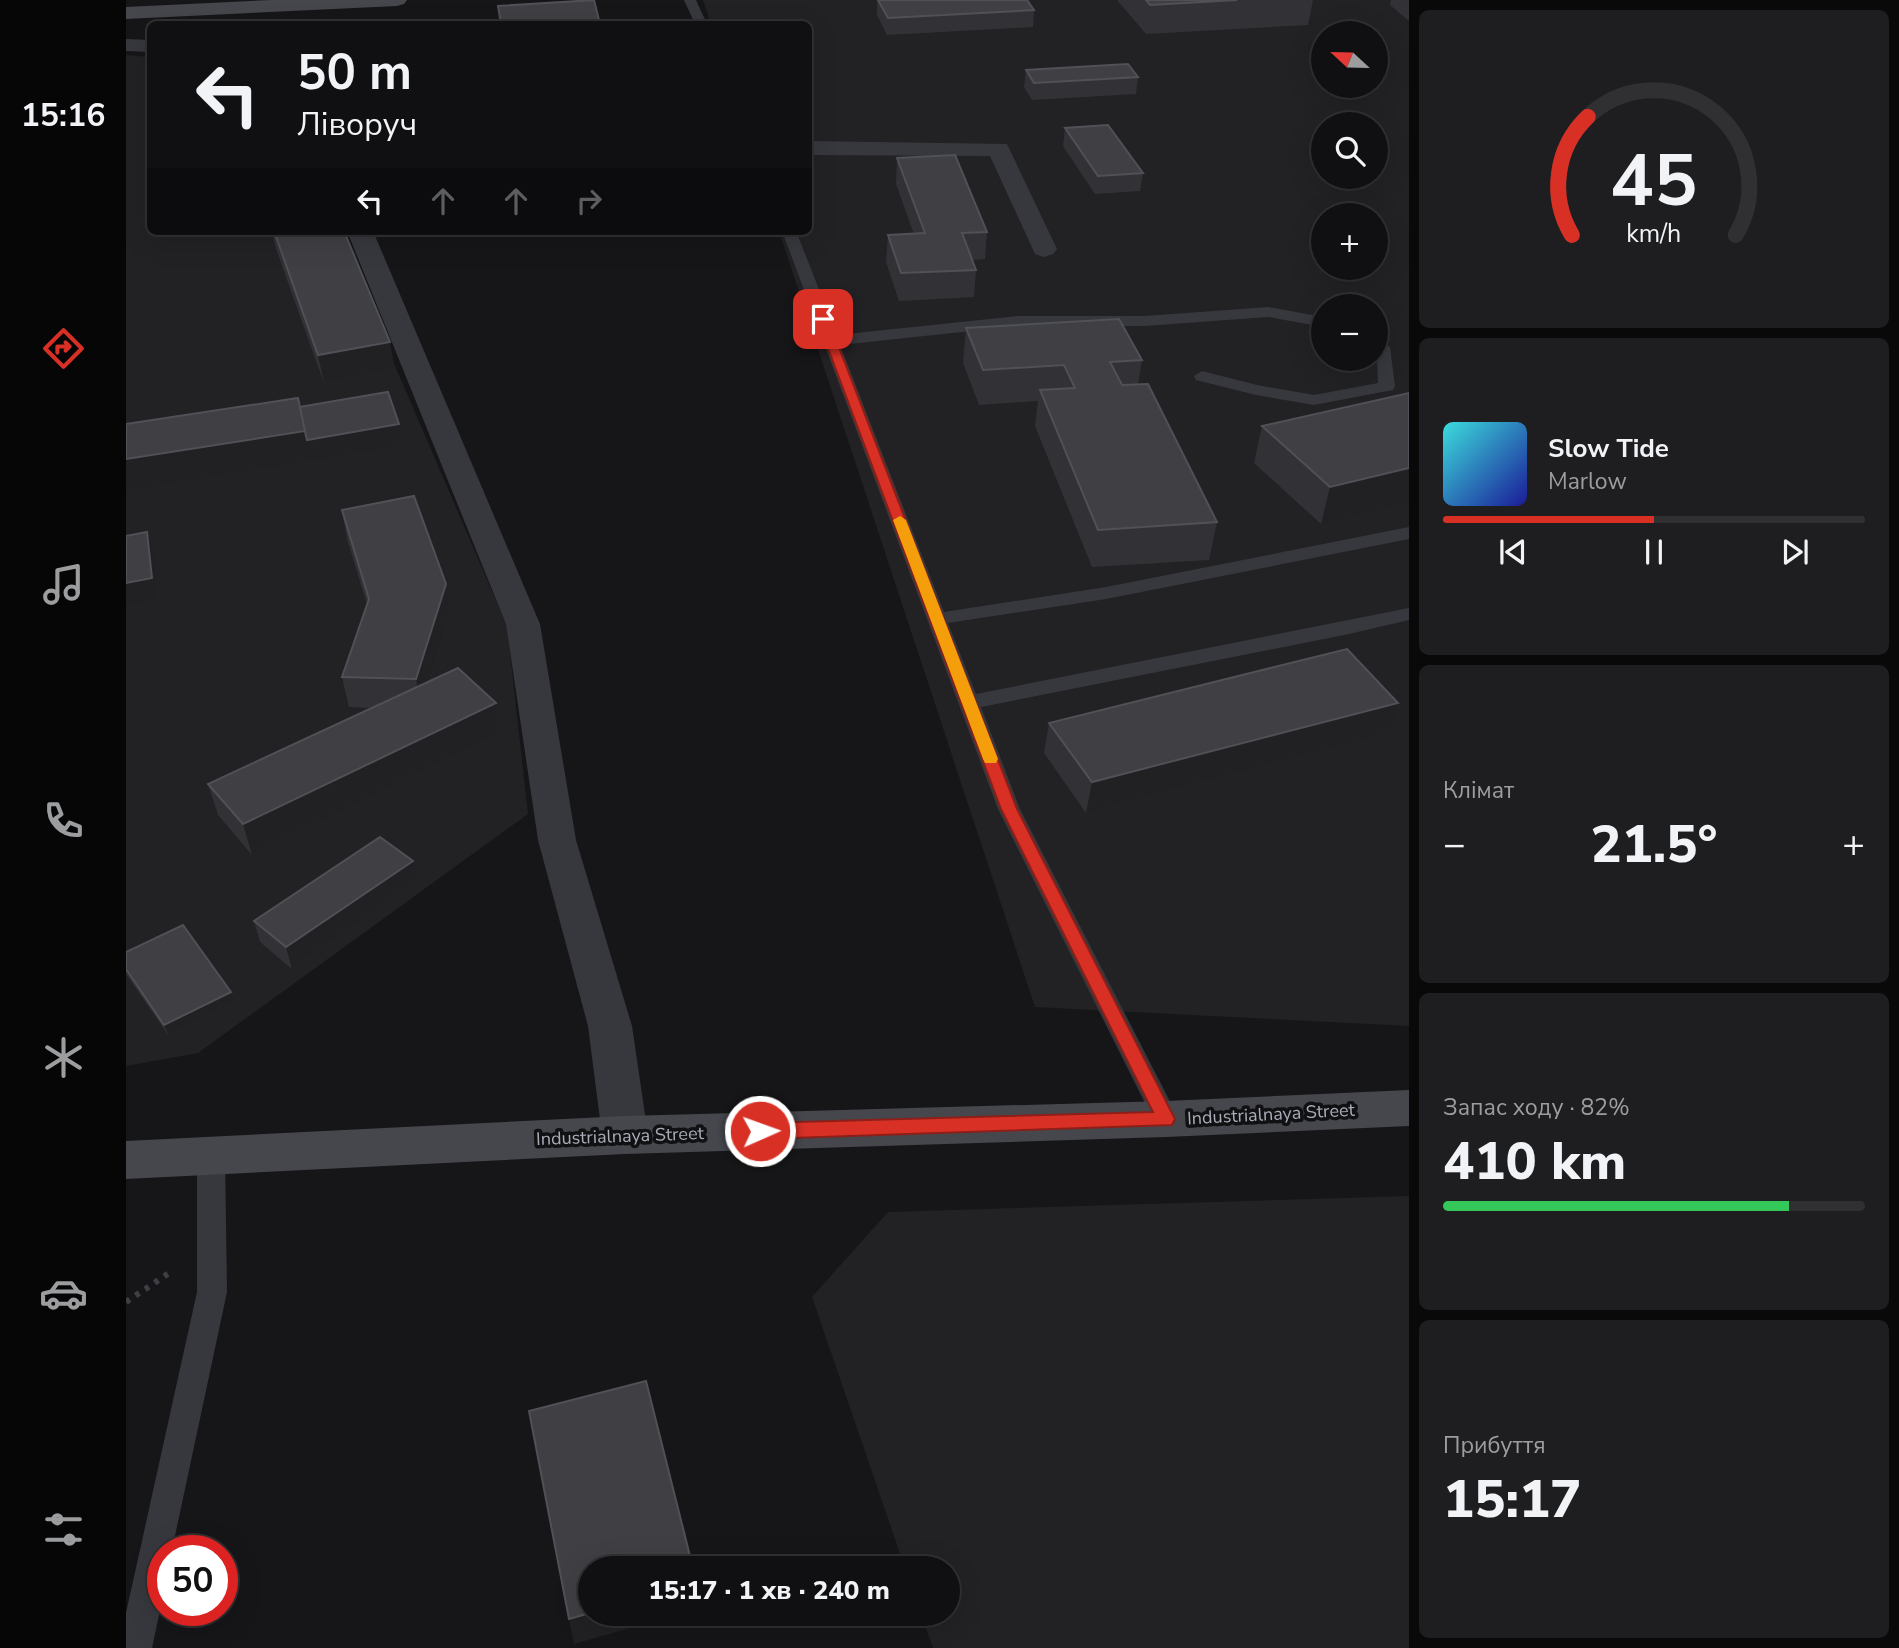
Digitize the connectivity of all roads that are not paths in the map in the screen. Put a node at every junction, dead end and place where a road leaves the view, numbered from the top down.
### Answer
1 (397, 0) edge
2 (690, 0) edge
3 (126, 13) edge
4 (700, 21) edge
5 (126, 45) edge
6 (147, 46) edge
7 (812, 148) edge
8 (362, 235) edge
9 (791, 235) edge
10 (1044, 249) dead end
11 (1311, 321) edge
12 (831, 341) junction
13 (1385, 371) edge
14 (1202, 376) dead end
15 (1409, 533) edge
16 (1409, 614) edge
17 (938, 619) junction
18 (969, 702) junction
19 (1409, 1108) edge
20 (1166, 1119) junction
21 (625, 1135) junction
22 (211, 1157) junction
23 (126, 1160) edge
24 (135, 1648) edge

1 - 3 main road
2 - 4 lane
5 - 6 street
7 - 10 street
8 - 21 street
9 - 12 lane
11 - 12 lane
12 - 17 lane
13 - 14 lane
15 - 17 lane
16 - 18 lane
17 - 18 lane
18 - 20 lane
19 - 20 main road, Industrialnaya Street
20 - 21 main road, Industrialnaya Street
21 - 22 main road, Industrialnaya Street
22 - 23 main road, Industrialnaya Street
22 - 24 lane

